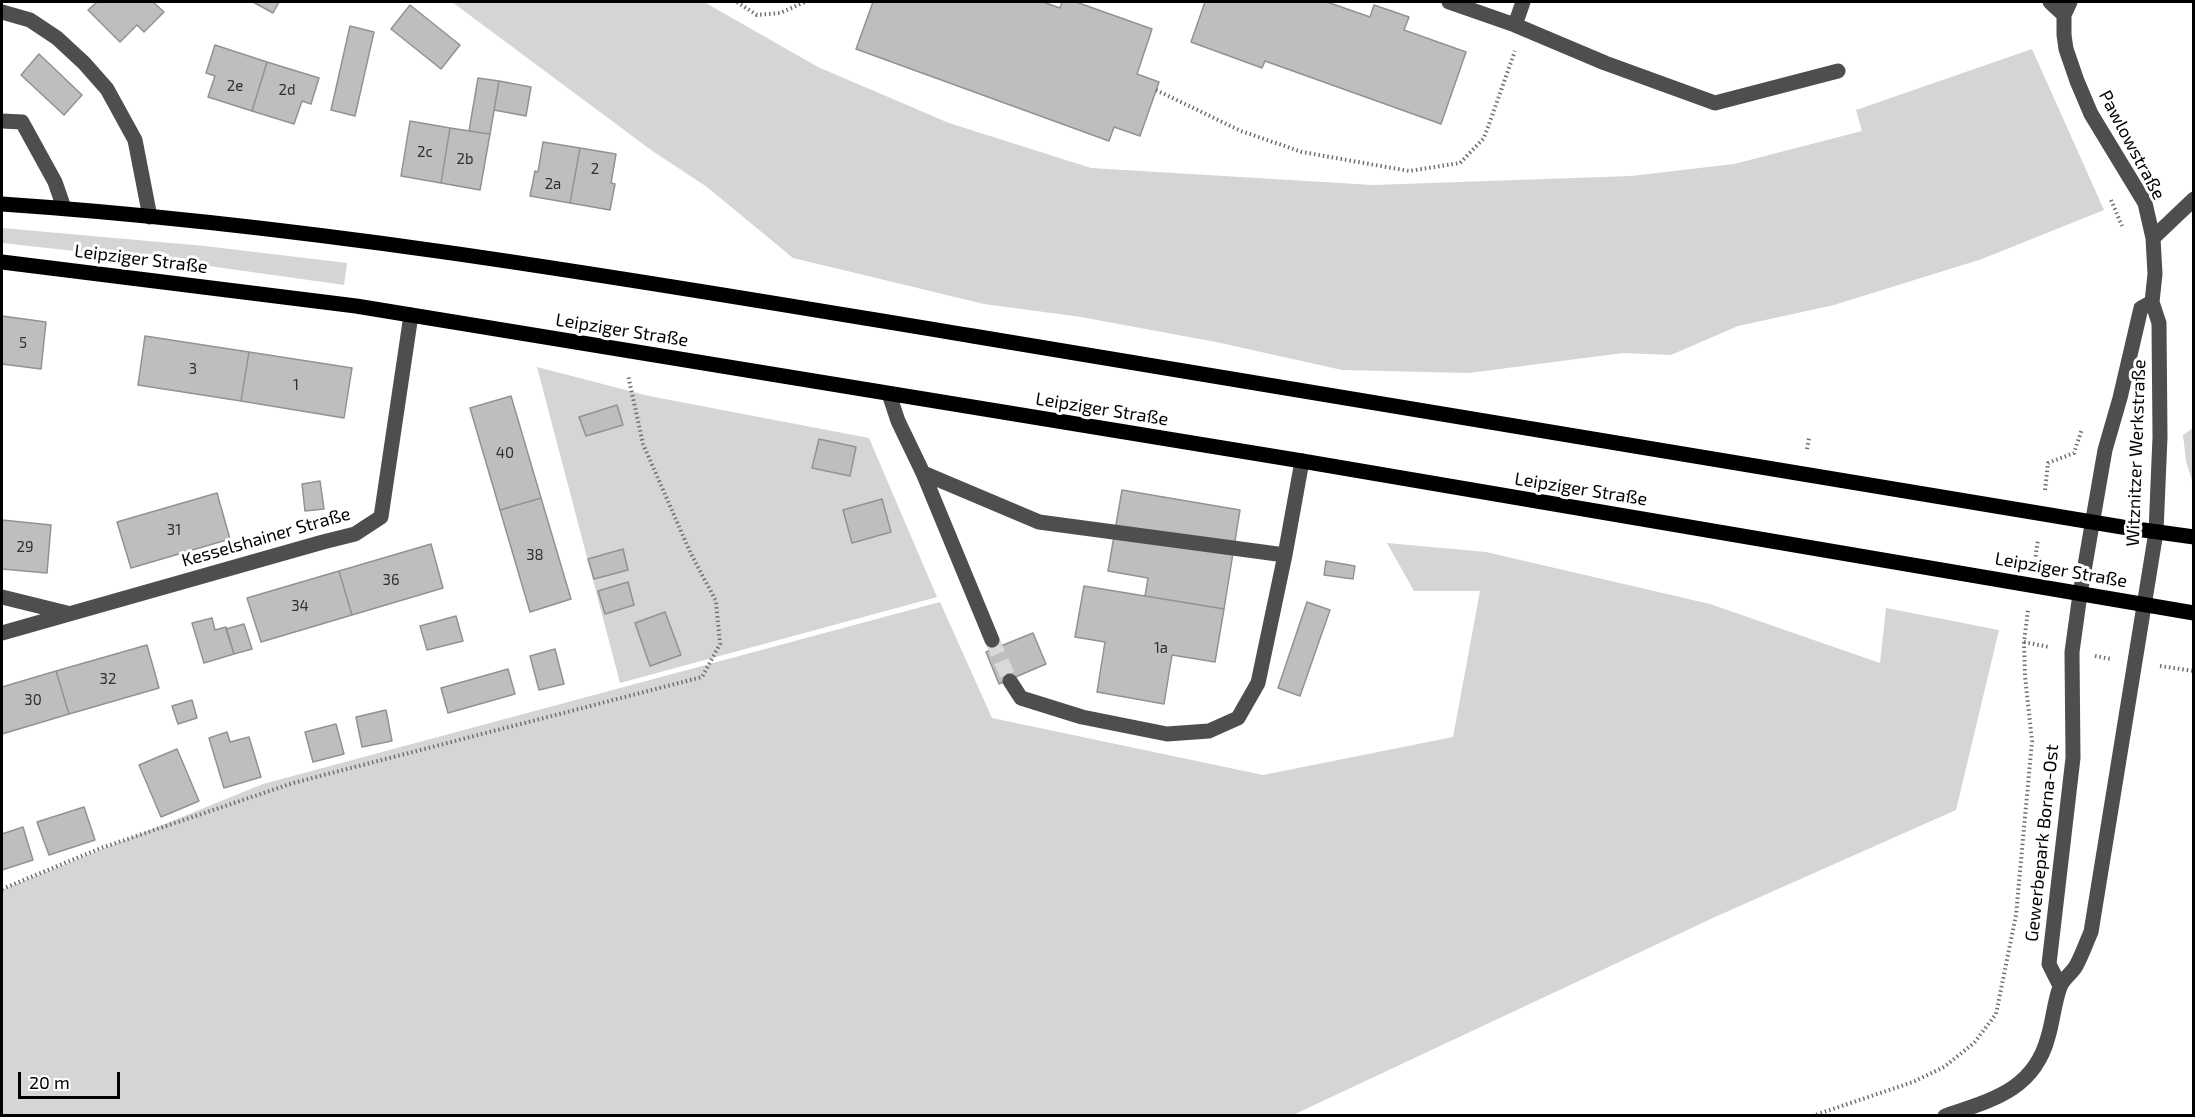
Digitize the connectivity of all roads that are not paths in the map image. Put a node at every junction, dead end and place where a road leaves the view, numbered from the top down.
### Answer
1 (1449, 2) edge
2 (1523, 2) edge
3 (2050, 2) edge
4 (2067, 8) edge
5 (2, 12) edge
6 (1520, 27) junction
7 (1838, 71) dead end
8 (2, 121) edge
9 (2193, 199) edge
10 (2, 204) edge
11 (64, 208) junction
12 (150, 217) junction
13 (2153, 238) junction
14 (2, 262) edge
15 (2152, 302) junction
16 (411, 315) junction
17 (889, 394) junction
18 (1302, 461) junction
19 (923, 473) junction
20 (2092, 522) junction
21 (2156, 532) junction
22 (2193, 537) edge
23 (1285, 555) junction
24 (2080, 594) junction
25 (2, 597) edge
26 (2145, 605) junction
27 (2193, 612) edge
28 (67, 613) junction
29 (2, 633) edge
30 (992, 640) tunnel mouth
31 (1010, 681) tunnel mouth
32 (2060, 986) junction
33 (1945, 1116) edge

1 - 6 street
2 - 6 street
3 - 4 street
4 - 13 street, Pawlowstraße
5 - 12 street
6 - 7 street
8 - 11 street
9 - 13 street
10 - 11 main road
11 - 12 main road
12 - 20 main road
13 - 15 street, Witznitzer Werkstraße
14 - 16 main road, Leipziger Straße
15 - 20 street, Witznitzer Werkstraße
15 - 21 street, Witznitzer Werkstraße
16 - 17 main road, Leipziger Straße
16 - 28 street, Kesselshainer Straße
17 - 18 main road, Leipziger Straße
17 - 19 street
18 - 23 street
18 - 24 main road, Leipziger Straße
19 - 23 street
19 - 30 street
20 - 21 main road
20 - 24 street, Witznitzer Werkstraße
21 - 22 main road
21 - 26 street, Witznitzer Werkstraße
23 - 31 street
24 - 26 main road, Leipziger Straße
24 - 32 street, Gewerbepark Borna-Ost
25 - 28 street, Kesselshainer Straße
26 - 27 main road, Leipziger Straße
26 - 32 street
28 - 29 street, Kesselshainer Straße
32 - 33 street

